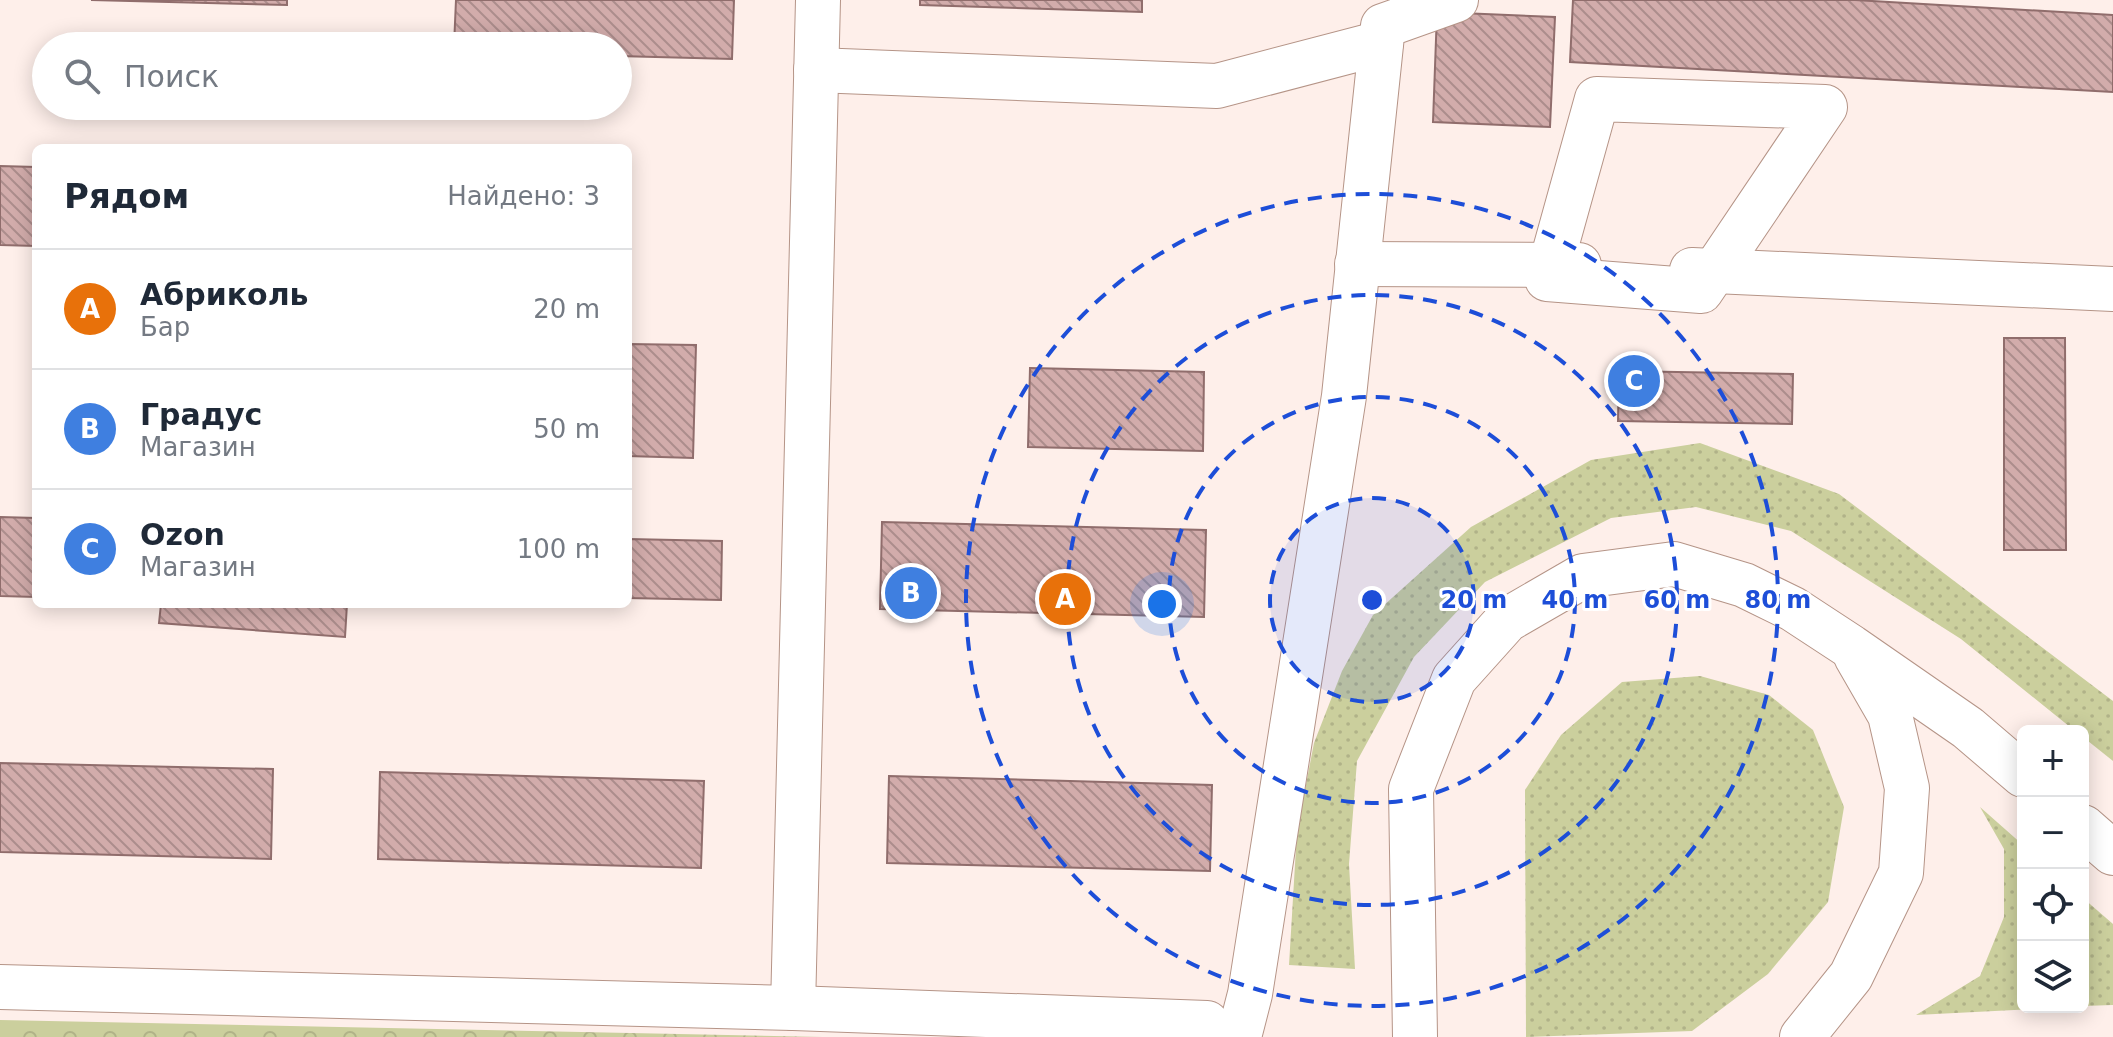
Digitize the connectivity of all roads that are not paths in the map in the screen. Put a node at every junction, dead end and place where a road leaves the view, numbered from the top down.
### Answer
1 (818, 0) edge
2 (1456, 0) edge
3 (1383, 23) edge
4 (816, 70) junction
5 (1357, 264) junction
6 (1552, 264) junction
7 (2113, 289) edge
8 (1851, 647) junction
9 (2017, 770) edge
10 (2089, 832) edge
11 (2113, 853) edge
12 (0, 987) edge
13 (793, 1008) junction
14 (1210, 1037) edge
15 (1239, 1037) edge
16 (1415, 1037) edge
17 (1802, 1037) edge

1 - 4 street
2 - 3 street
3 - 4 street
3 - 5 street
4 - 13 street
5 - 6 street
5 - 15 street
6 - 6 street
6 - 7 street
8 - 9 street
8 - 16 street
8 - 17 street
10 - 11 street
12 - 13 street
13 - 14 street

